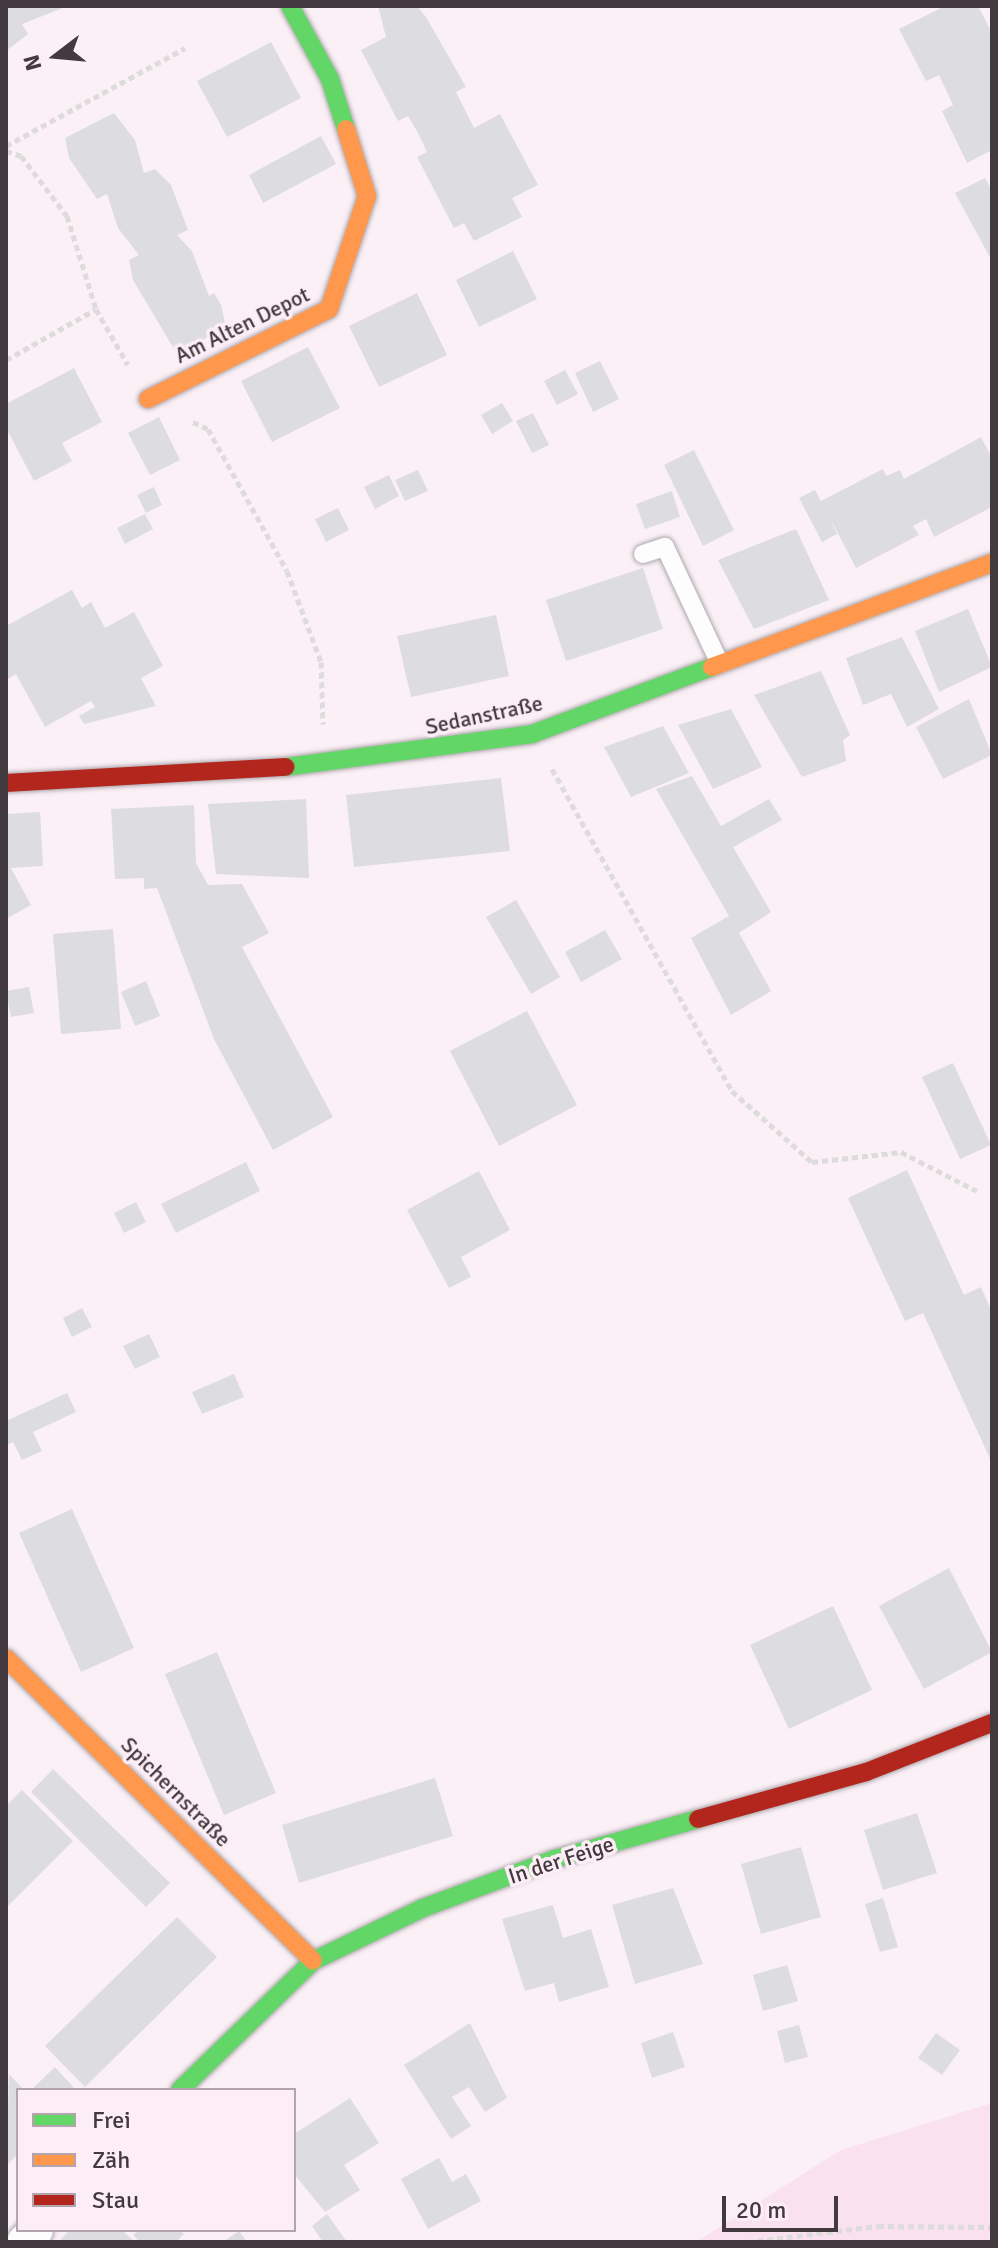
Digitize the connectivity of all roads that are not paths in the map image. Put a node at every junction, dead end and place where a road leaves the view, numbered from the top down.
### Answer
1 (290, 6) edge
2 (148, 399) road end
3 (643, 554) dead end
4 (992, 563) edge
5 (720, 664) junction
6 (6, 783) edge
7 (6, 1658) edge
8 (992, 1723) edge
9 (313, 1961) junction
10 (182, 2088) edge

1 - 2 street, Am Alten Depot
3 - 5 lane
4 - 5 street, Sedanstraße
5 - 6 street, Sedanstraße
7 - 9 street, Spichernstraße
8 - 9 street, In der Feige
9 - 10 street, In der Feige

